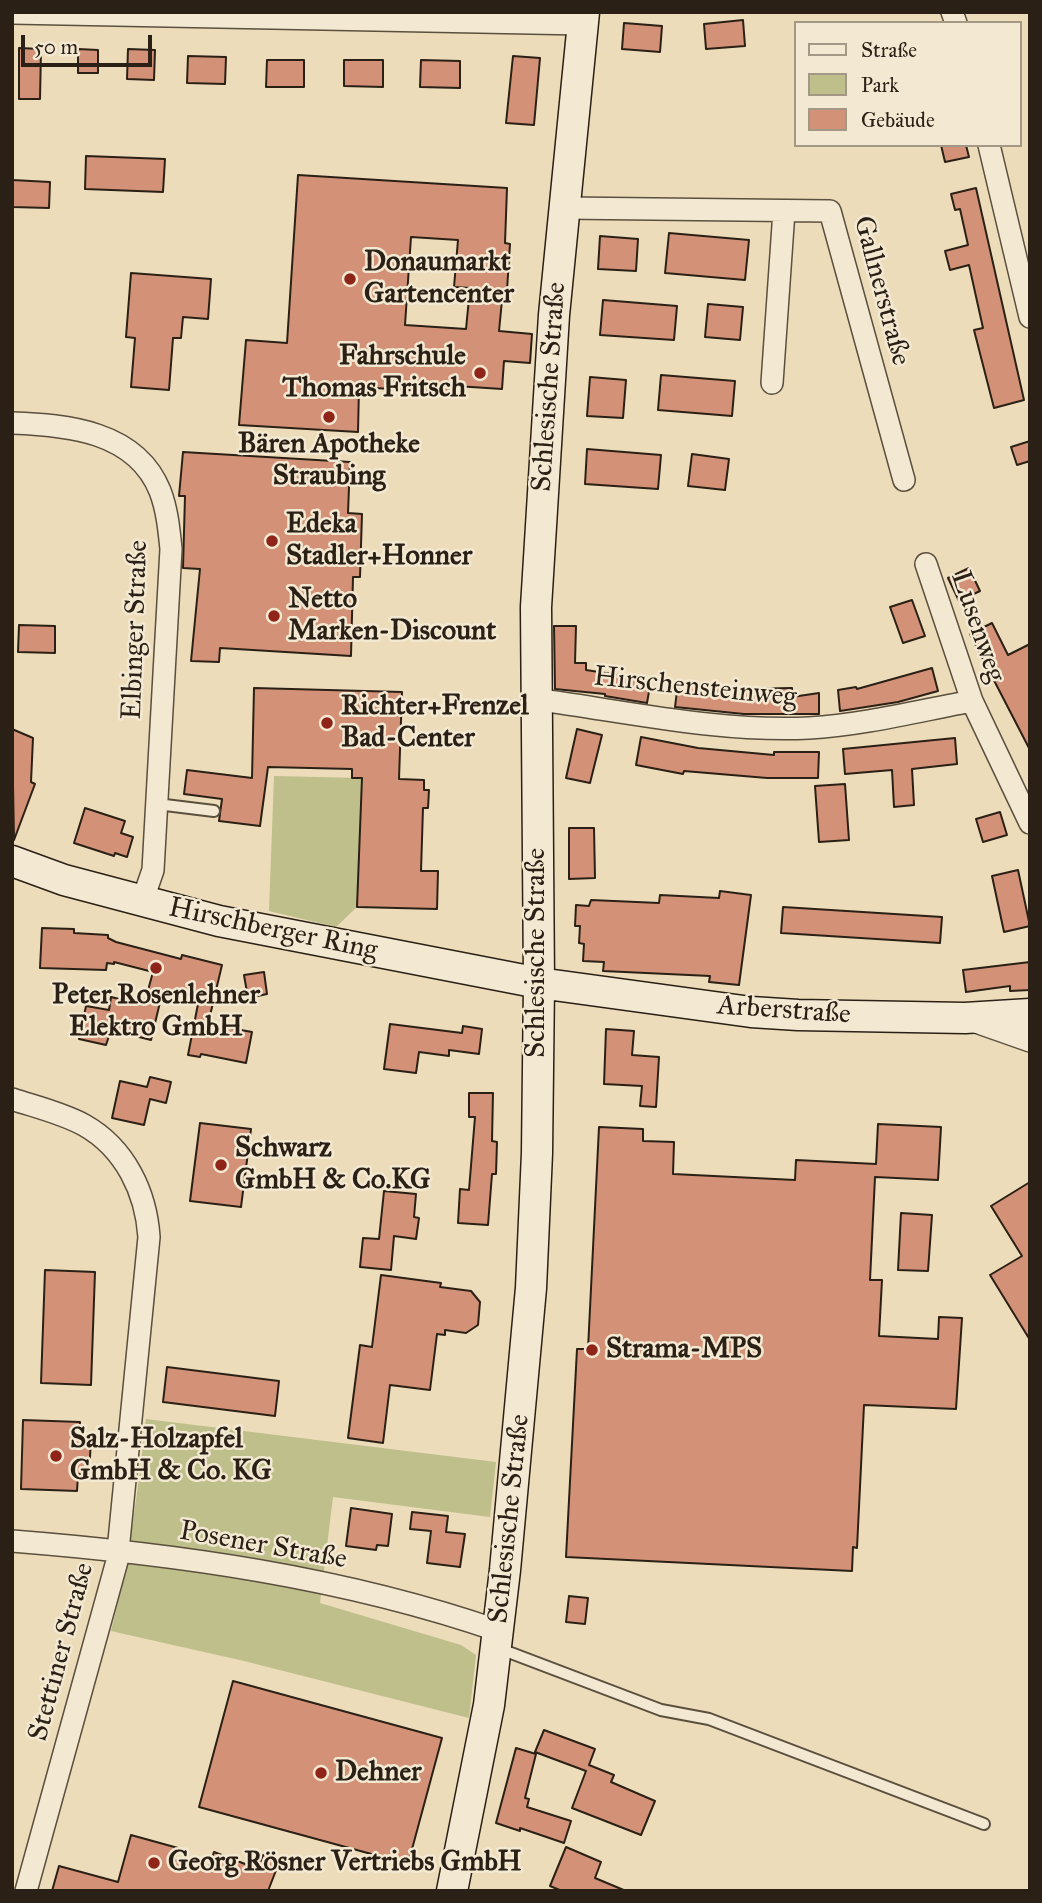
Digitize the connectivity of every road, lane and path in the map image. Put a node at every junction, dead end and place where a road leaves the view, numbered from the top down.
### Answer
1 (12, 13) edge
2 (436, 16) edge
3 (583, 18) edge
4 (990, 147) edge
5 (564, 208) junction
6 (784, 211) junction
7 (1021, 239) edge
8 (1030, 317) edge
9 (772, 383) dead end
10 (12, 423) edge
11 (904, 480) dead end
12 (926, 564) dead end
13 (536, 701) junction
14 (972, 701) junction
15 (156, 804) junction
16 (214, 811) dead end
17 (1030, 823) edge
18 (12, 862) edge
19 (142, 902) junction
20 (539, 983) junction
21 (1030, 1014) edge
22 (965, 1018) junction
23 (1030, 1041) edge
24 (12, 1099) edge
25 (12, 1541) edge
26 (118, 1549) junction
27 (498, 1641) junction
28 (984, 1824) dead end
29 (26, 1891) edge
30 (452, 1891) edge

1 - 2 street
2 - 3 street
3 - 5 street, Schlesische Straße
4 - 7 street
5 - 6 street, Gallnerstraße
5 - 13 street, Schlesische Straße
6 - 9 street
6 - 11 street, Gallnerstraße
7 - 8 street
10 - 15 street, Elbinger Straße
12 - 14 street, Lusenweg
13 - 14 street, Hirschensteinweg
13 - 20 street, Schlesische Straße
14 - 17 street, Lusenweg
15 - 16 lane
15 - 19 street, Elbinger Straße
18 - 19 street, Hirschberger Ring
19 - 20 street, Hirschberger Ring
20 - 22 street, Arberstraße
20 - 27 street, Schlesische Straße
21 - 22 street, Arberstraße
22 - 23 street
24 - 26 street, Stettiner Straße
25 - 26 street, Posener Straße
26 - 27 street, Posener Straße
26 - 29 street, Stettiner Straße
27 - 28 lane
27 - 30 street, Schlesische Straße

